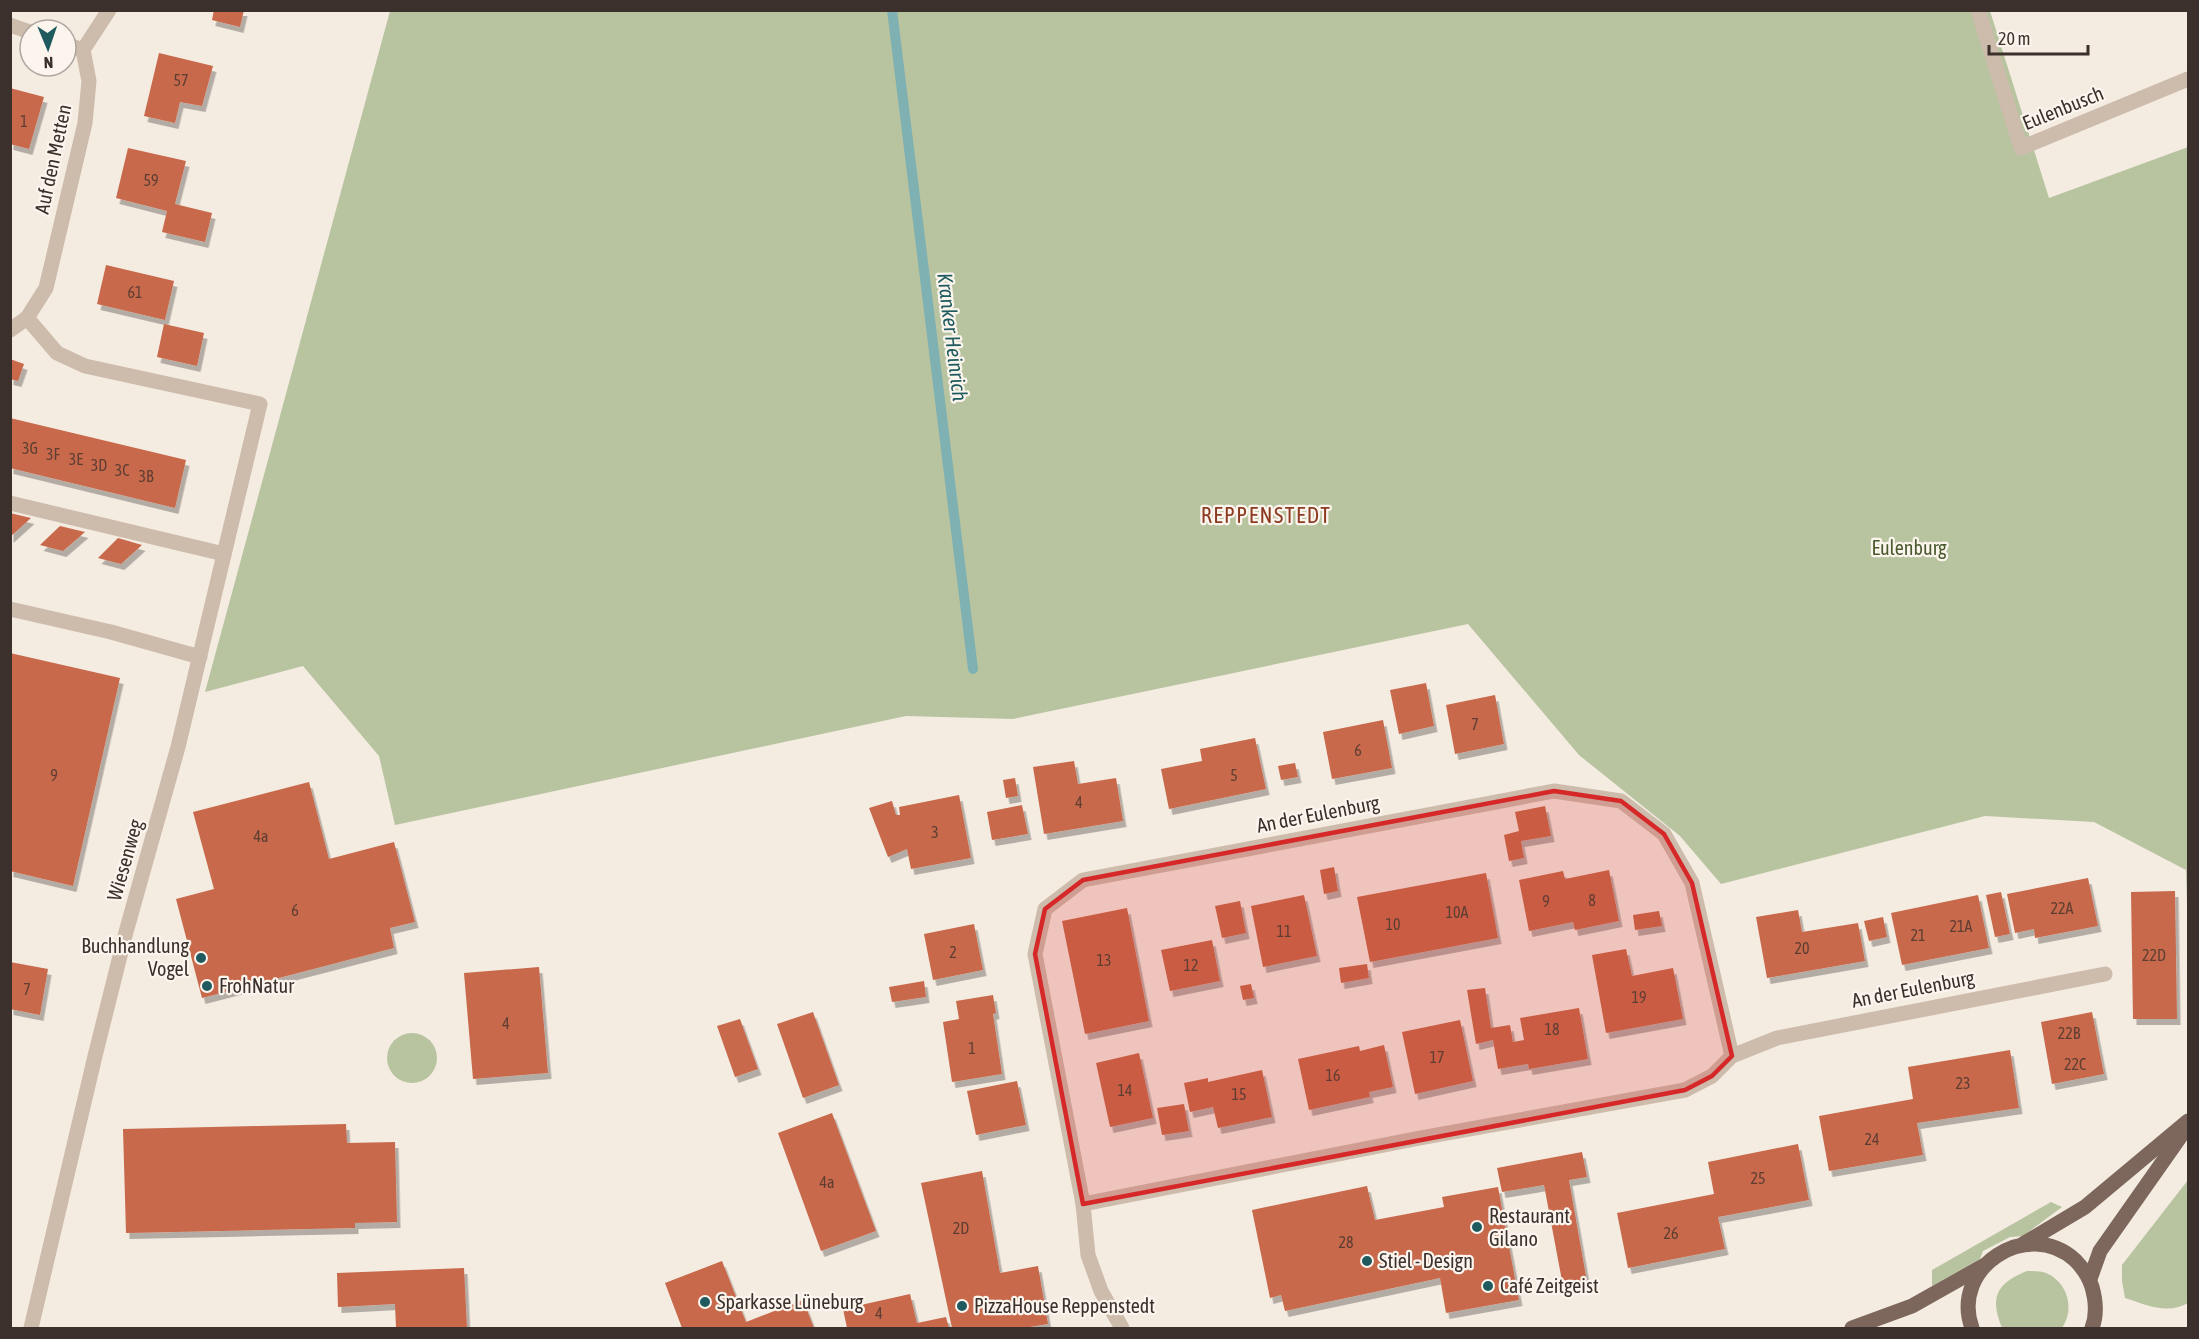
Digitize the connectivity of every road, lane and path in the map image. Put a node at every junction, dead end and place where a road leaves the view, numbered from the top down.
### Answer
1 (109, 10) edge
2 (1978, 10) edge
3 (78, 48) edge
4 (83, 50) junction
5 (2188, 79) edge
6 (27, 318) junction
7 (10, 330) edge
8 (10, 503) edge
9 (224, 554) junction
10 (10, 609) edge
11 (200, 657) junction
12 (2105, 974) dead end
13 (1732, 1056) junction
14 (2188, 1123) edge
15 (1083, 1204) junction
16 (2021, 1245) junction
17 (1991, 1261) junction
18 (2090, 1279) junction
19 (2094, 1327) edge
20 (31, 1329) edge
21 (1122, 1329) edge
22 (1852, 1329) edge
23 (1972, 1329) edge

1 - 4 street
2 - 5 street, Eulenbusch
3 - 4 street
4 - 6 street, Auf den Metten
6 - 7 street, Auf den Metten
6 - 9 street, Wiesenweg
8 - 9 street
9 - 11 street, Wiesenweg
10 - 11 street
11 - 20 street, Wiesenweg
12 - 13 street, An der Eulenburg
13 - 15 street, An der Eulenburg
13 - 15 street, An der Eulenburg
14 - 16 main road
14 - 18 main road
15 - 21 street, An der Eulenburg
16 - 17 main road
16 - 18 main road
17 - 22 main road
17 - 23 main road
18 - 19 main road

